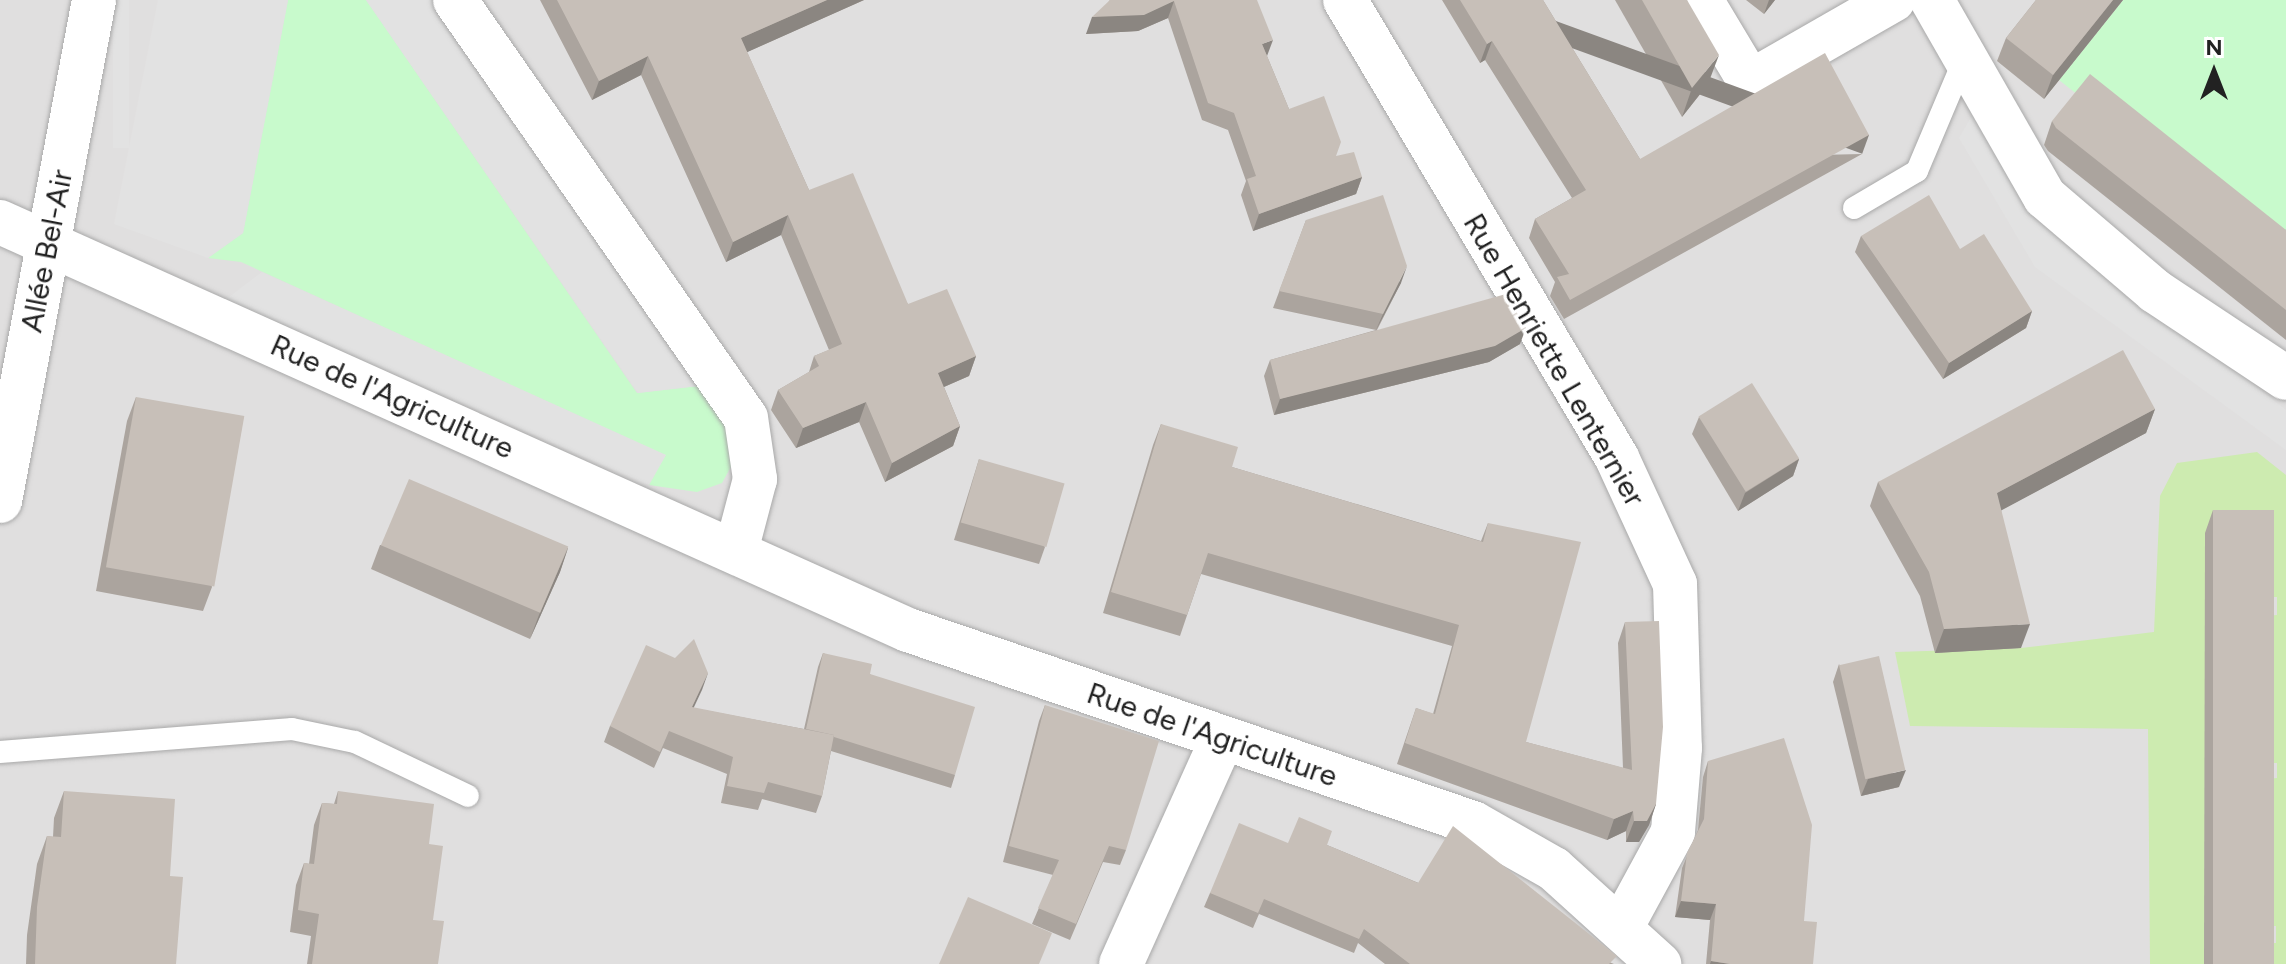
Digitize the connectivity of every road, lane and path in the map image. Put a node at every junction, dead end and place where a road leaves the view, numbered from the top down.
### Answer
1 (94, 0) edge
2 (455, 0) edge
3 (1345, 0) edge
4 (1701, 0) edge
5 (1893, 0) edge
6 (1932, 0) edge
7 (1964, 60) junction
8 (1854, 208) dead end
9 (0, 222) edge
10 (49, 243) junction
11 (2286, 378) edge
12 (0, 501) edge
13 (736, 551) junction
14 (1221, 741) junction
15 (0, 752) edge
16 (468, 796) dead end
17 (1623, 924) junction
18 (1121, 964) edge
19 (1659, 964) edge

1 - 10 street, Allée Bel-Air
2 - 13 street
3 - 17 street, Rue Henriette Lenternier
4 - 5 street
6 - 7 street
7 - 8 lane
7 - 11 street
9 - 10 street, Rue de l'Agriculture
10 - 12 street, Allée Bel-Air
10 - 13 street, Rue de l'Agriculture
13 - 14 street, Rue de l'Agriculture
14 - 17 street, Rue de l'Agriculture
14 - 18 street
15 - 16 lane
17 - 19 street, Rue de l'Agriculture

